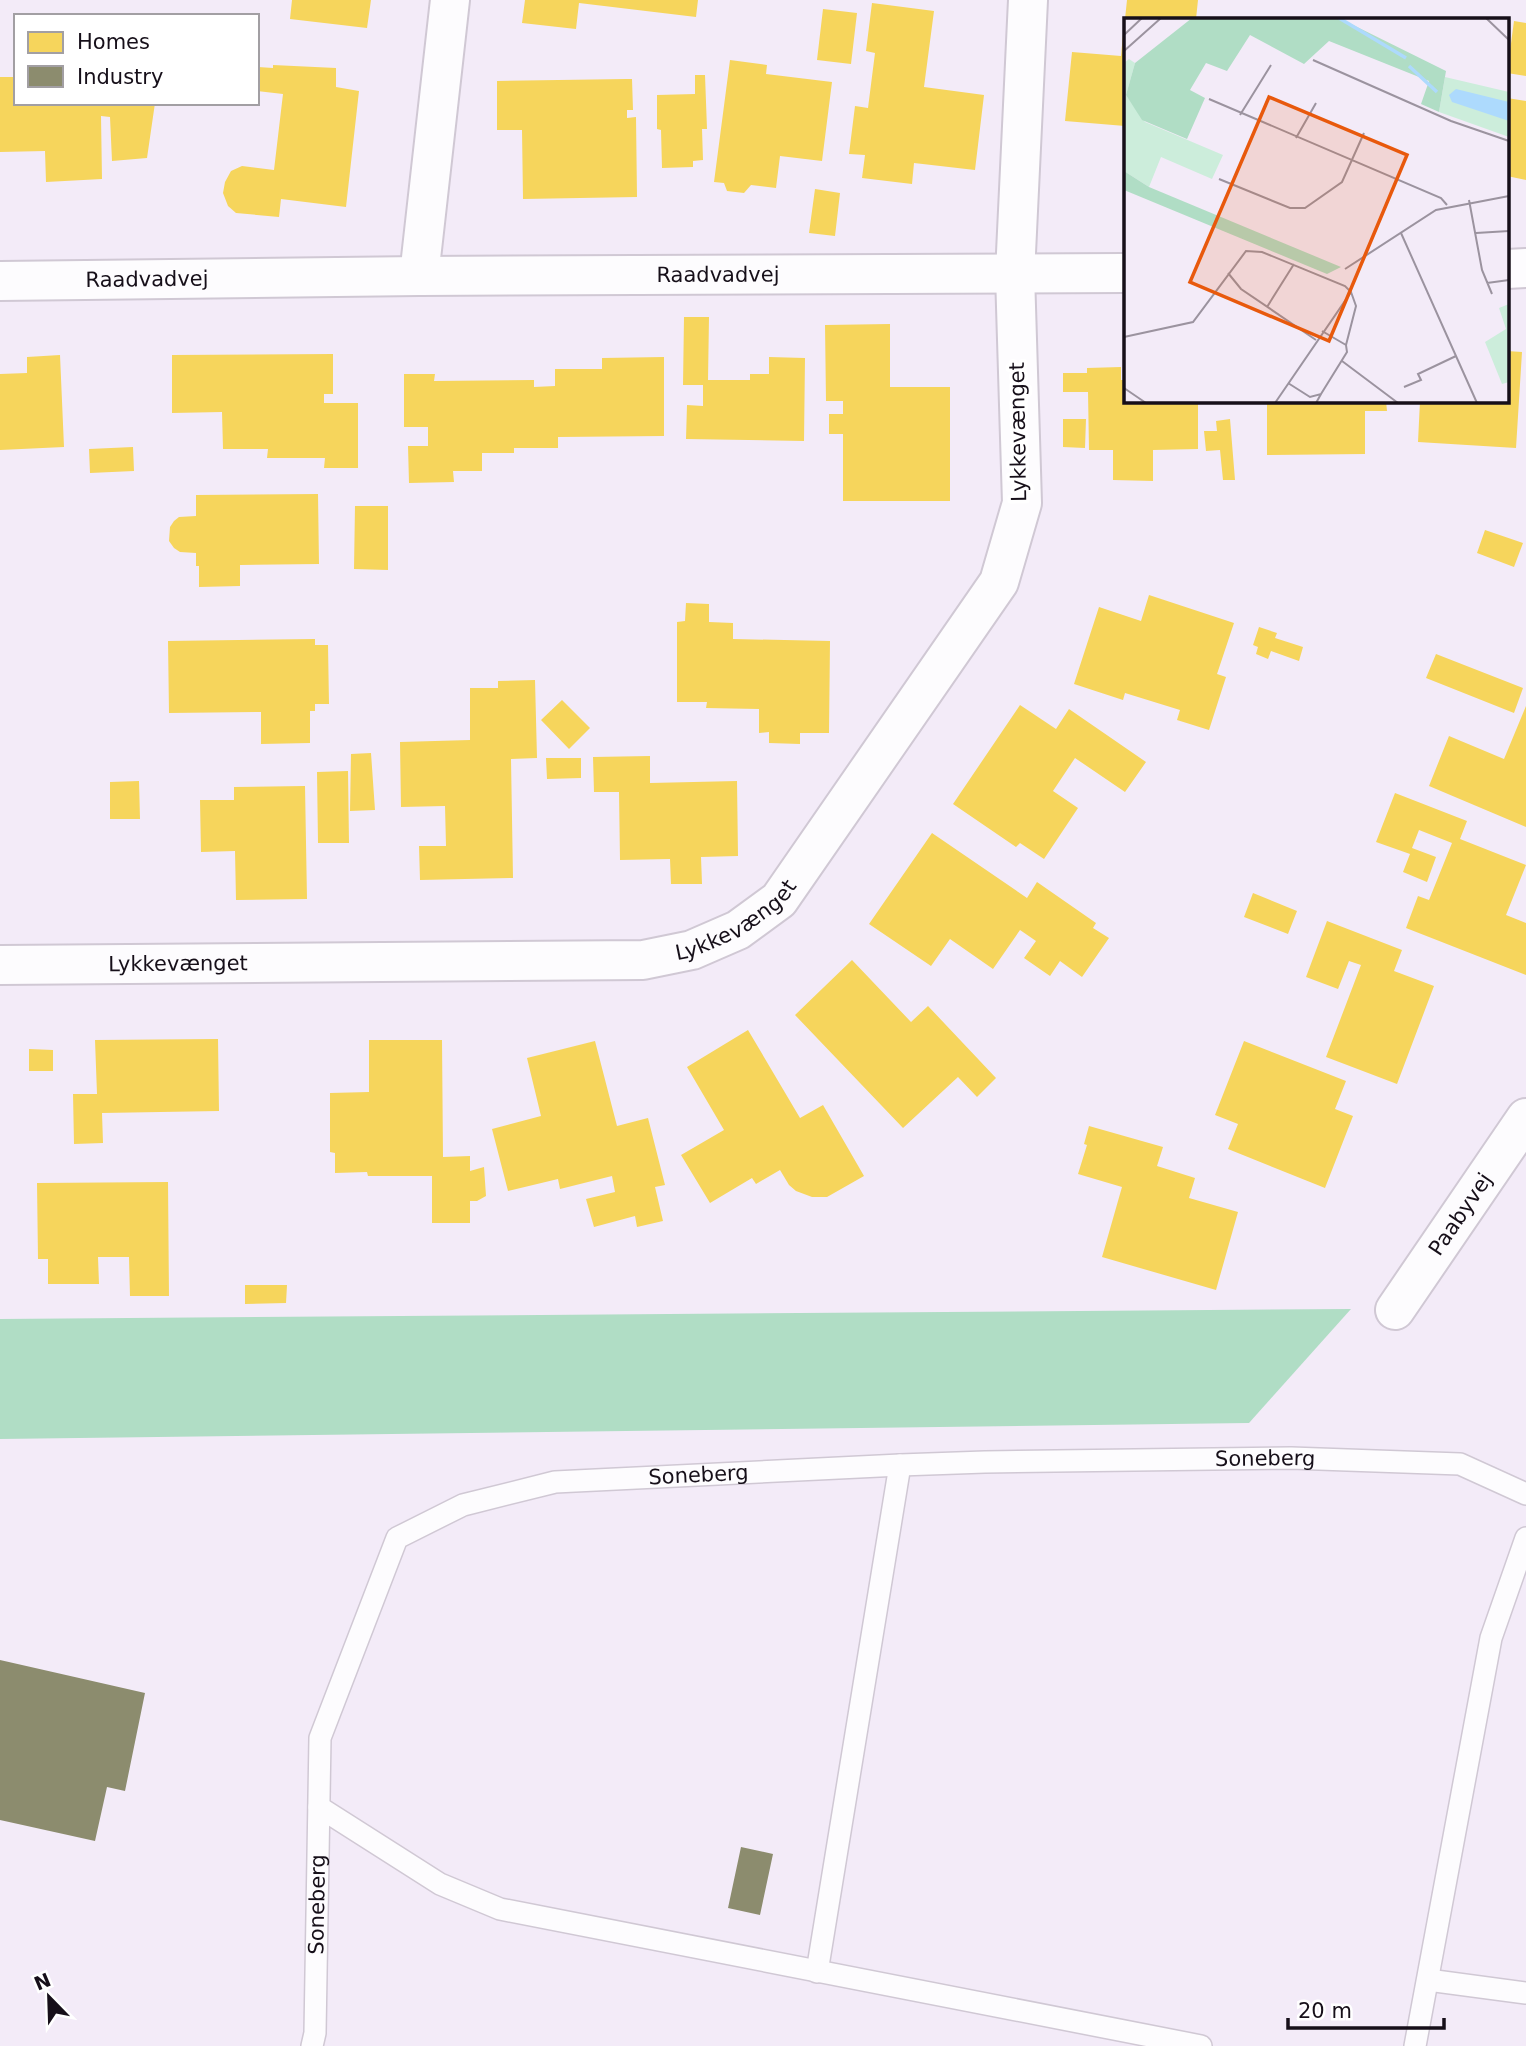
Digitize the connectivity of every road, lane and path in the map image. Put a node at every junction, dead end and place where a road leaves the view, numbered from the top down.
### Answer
1 (450, 0) edge
2 (1028, 0) edge
3 (1526, 268) edge
4 (1508, 269) edge
5 (1124, 273) edge
6 (1015, 274) junction
7 (419, 276) junction
8 (0, 281) edge
9 (0, 965) edge
10 (1526, 1118) edge
11 (1395, 1310) dead end
12 (900, 1465) junction
13 (1526, 1494) edge
14 (1526, 1538) edge
15 (319, 1807) junction
16 (817, 1972) junction
17 (1428, 1980) junction
18 (1526, 1993) edge
19 (312, 2046) edge
20 (1201, 2046) edge
21 (1415, 2046) edge

1 - 7 street
2 - 6 street
3 - 4 street
5 - 6 street, Raadvadvej
6 - 7 street, Raadvadvej
6 - 9 street, Lykkevænget
7 - 8 street, Raadvadvej
10 - 11 street, Paabyvej
12 - 13 lane, Soneberg
12 - 15 lane, Soneberg
12 - 16 lane
14 - 17 lane
15 - 16 lane
15 - 19 lane, Soneberg
16 - 20 lane
17 - 18 lane
17 - 21 lane

